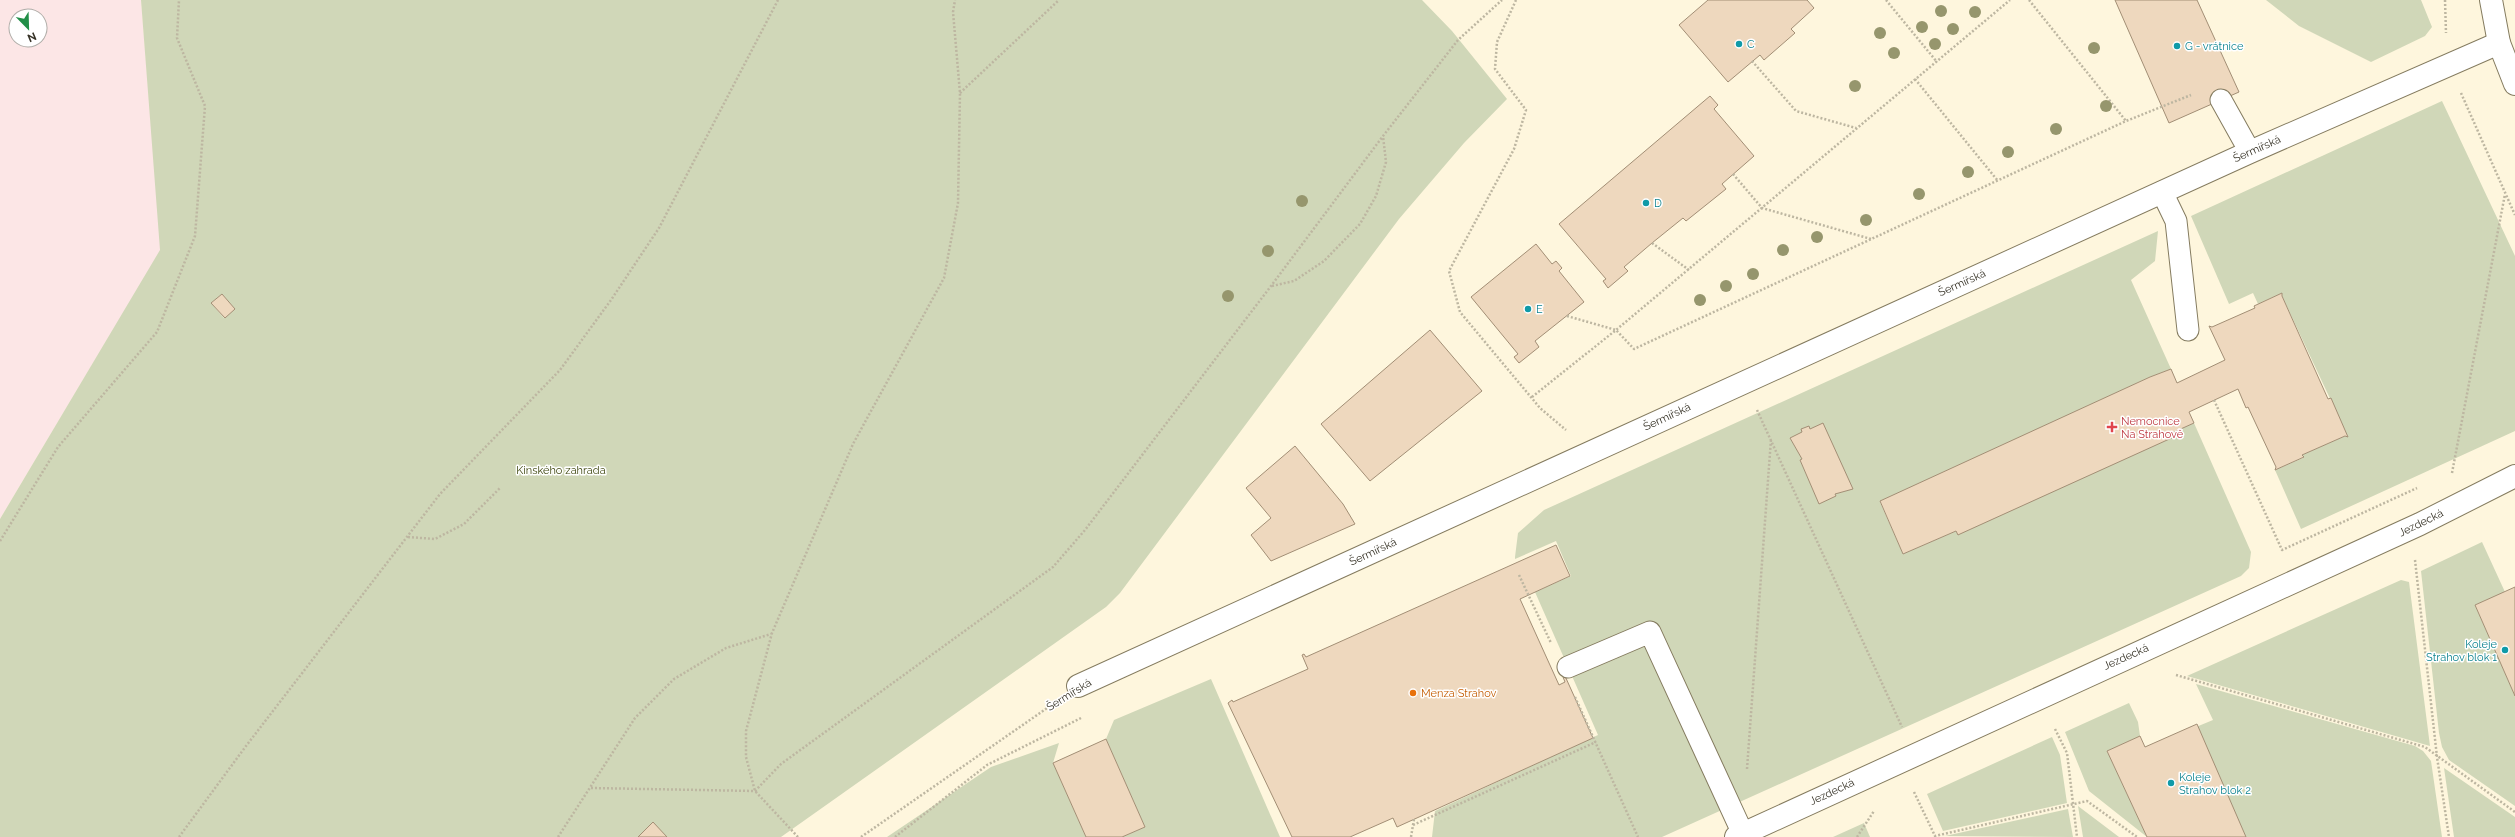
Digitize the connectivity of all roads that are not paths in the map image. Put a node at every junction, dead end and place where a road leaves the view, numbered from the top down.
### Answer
1 (2491, 0) edge
2 (2499, 43) junction
3 (2515, 84) edge
4 (2221, 100) dead end
5 (2250, 152) junction
6 (2162, 192) junction
7 (2188, 330) dead end
8 (2515, 476) edge
9 (1568, 667) dead end
10 (1078, 686) road end
11 (1739, 836) edge

1 - 2 street
2 - 3 street
2 - 5 street, Šermířská
4 - 5 lane
5 - 6 street, Šermířská
6 - 7 lane
6 - 10 street, Šermířská
8 - 11 street, Jezdecká
9 - 11 lane

